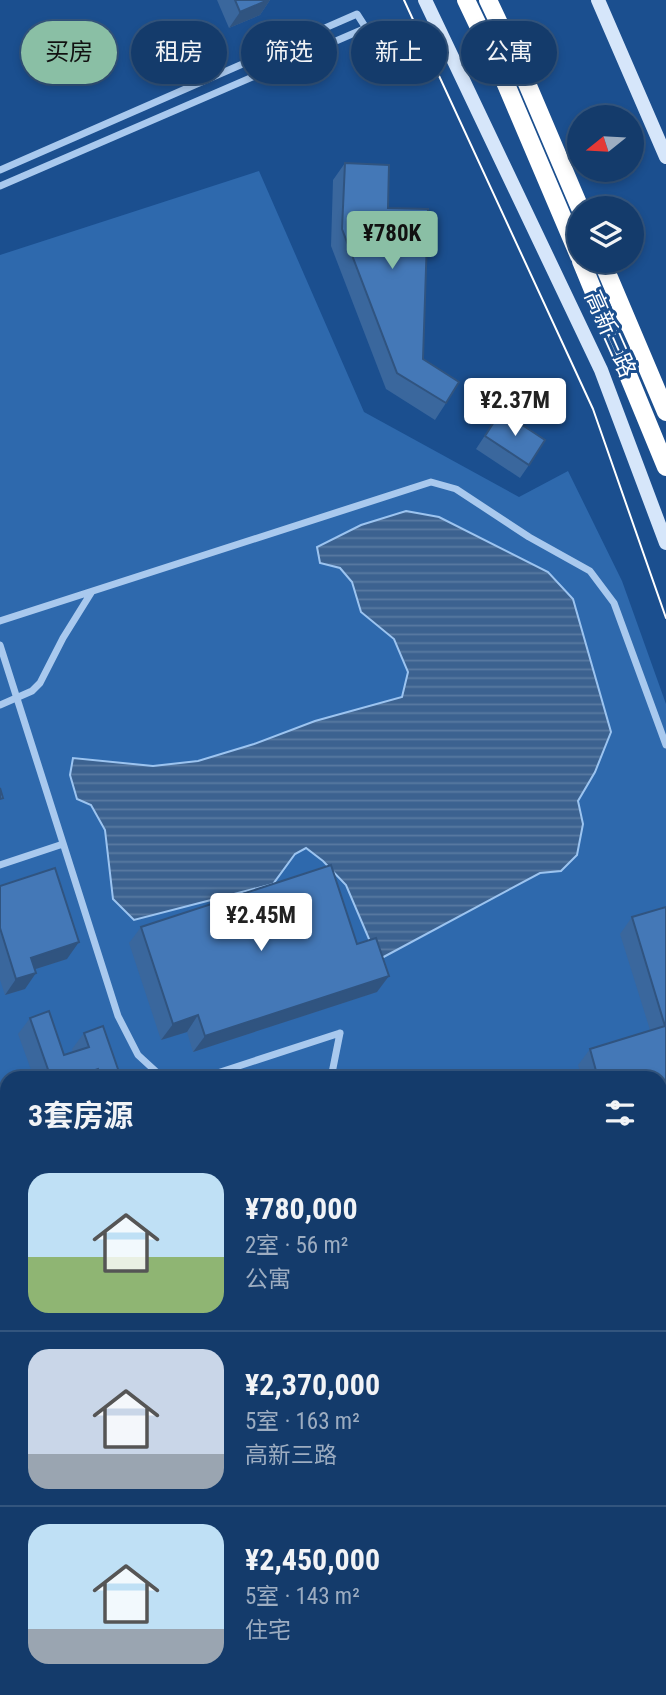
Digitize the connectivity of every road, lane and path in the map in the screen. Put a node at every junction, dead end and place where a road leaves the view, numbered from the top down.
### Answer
1 (425, 0) edge
2 (466, 0) edge
3 (488, 0) edge
4 (598, 0) edge
5 (666, 157) edge
6 (0, 170) edge
7 (0, 186) edge
8 (575, 196) edge
9 (567, 227) edge
10 (586, 273) edge
11 (608, 273) edge
12 (666, 412) edge
13 (666, 467) edge
14 (666, 542) edge
15 (91, 592) junction
16 (0, 621) edge
17 (0, 645) edge
18 (17, 699) junction
19 (0, 705) edge
20 (666, 745) edge
21 (63, 844) junction
22 (0, 864) edge
23 (155, 1071) edge
24 (224, 1071) edge
25 (333, 1071) edge

1 - 14 main road, 高新三路
2 - 9 highway, 高新三路
3 - 8 highway
4 - 5 main road
6 - 7 street
10 - 13 highway, 高新三路
11 - 12 highway, 高新三路
15 - 16 street
15 - 18 street
15 - 20 street
17 - 18 street
18 - 19 street
18 - 21 street
21 - 22 street
21 - 23 street
24 - 25 street

